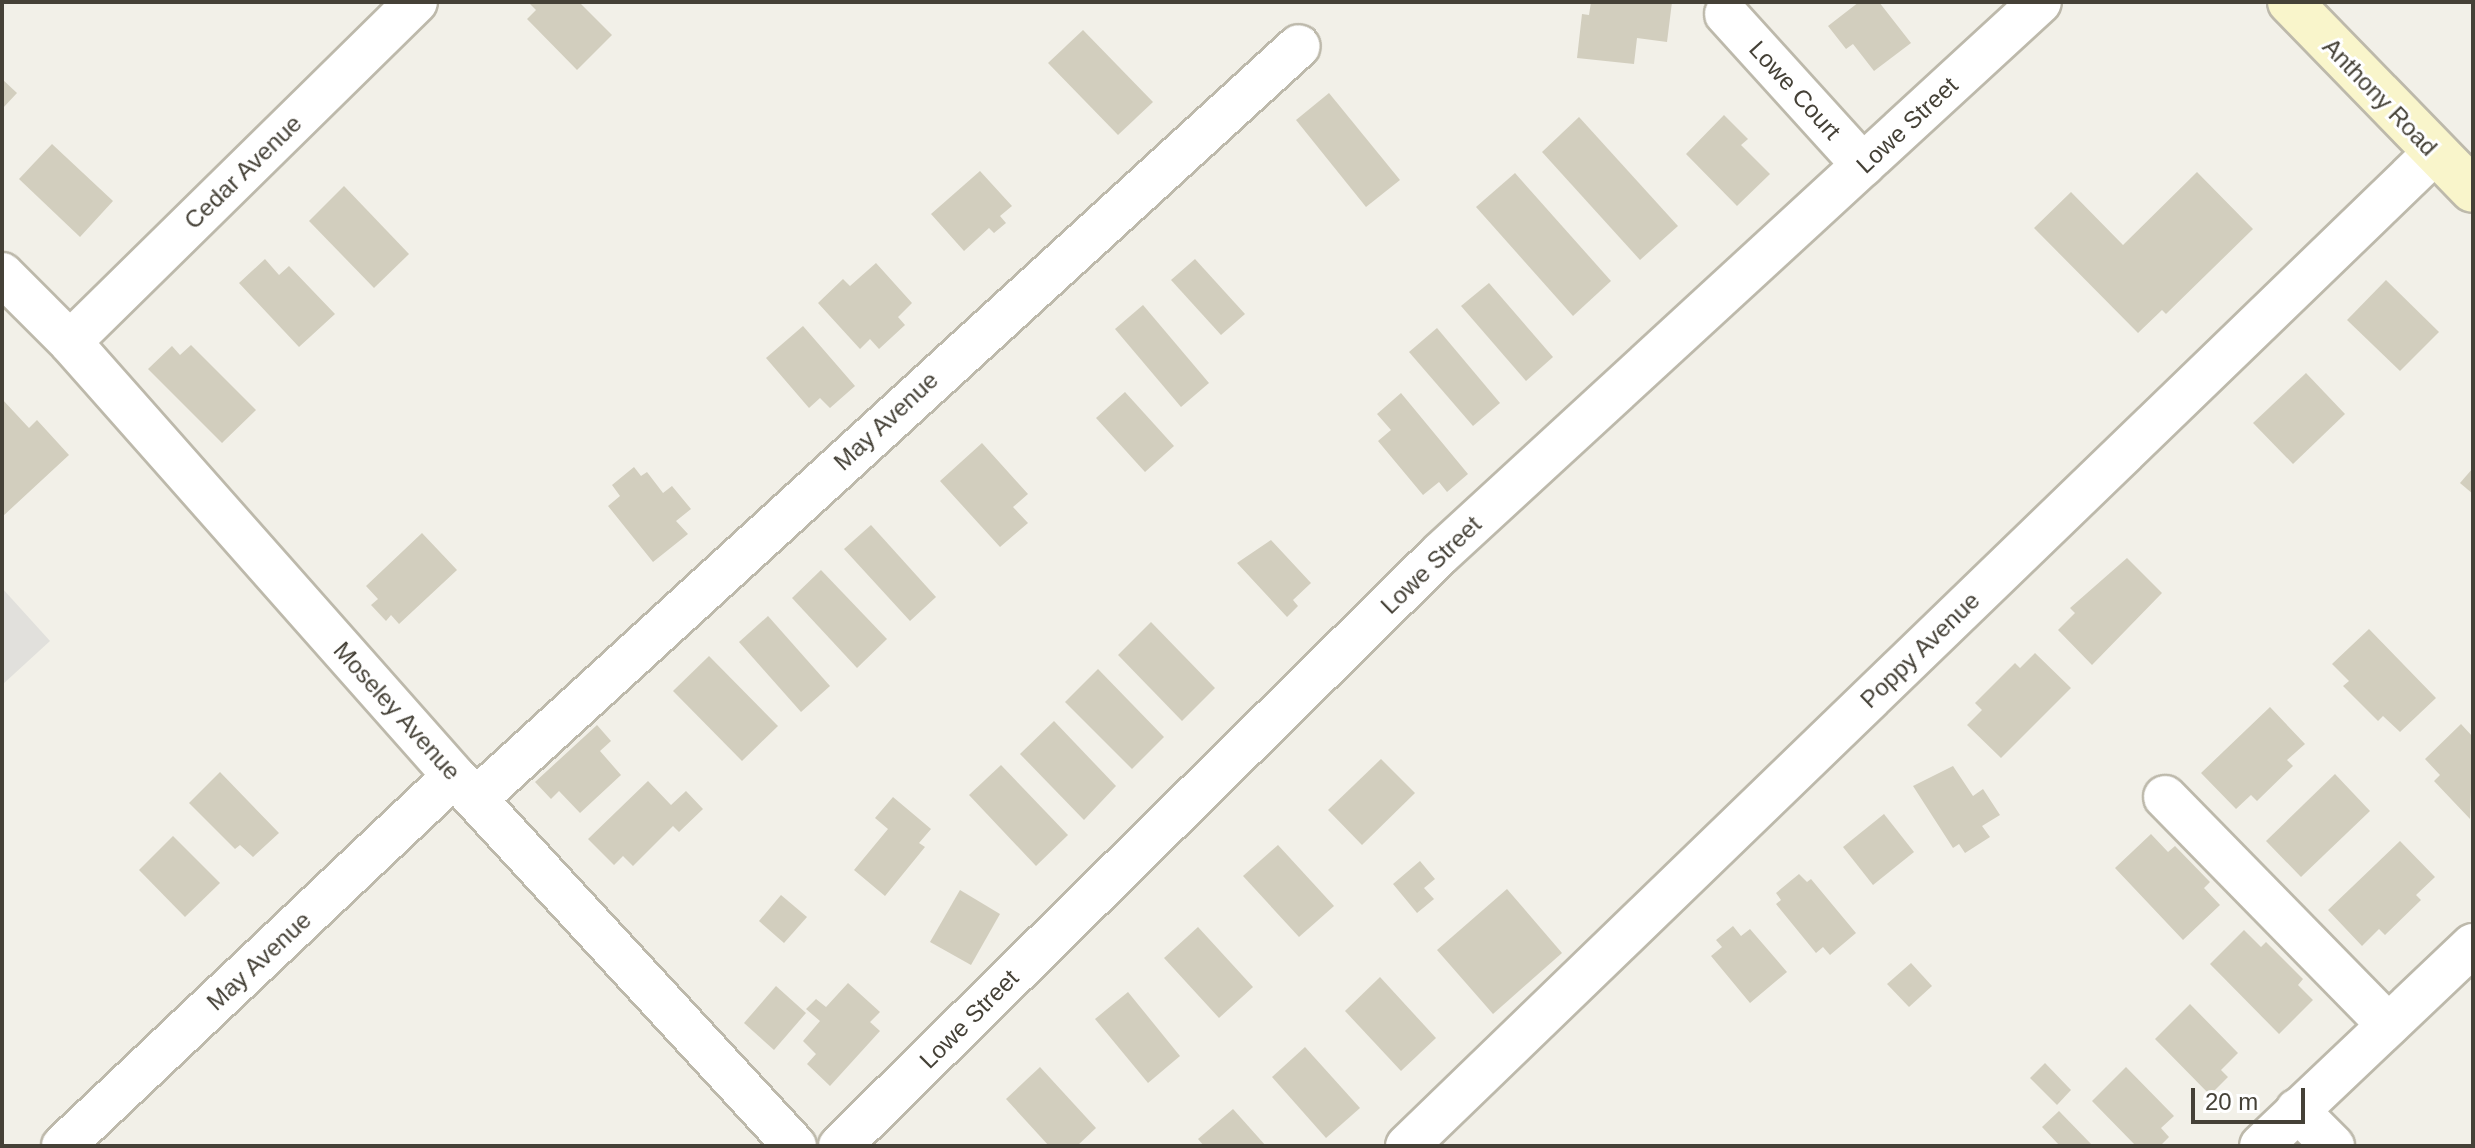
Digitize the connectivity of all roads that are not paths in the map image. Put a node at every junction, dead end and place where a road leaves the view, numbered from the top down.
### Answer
1 (416, 2) edge
2 (2040, 2) edge
3 (2290, 2) edge
4 (1726, 14) dead end
5 (1299, 46) dead end
6 (2433, 154) junction
7 (1863, 165) junction
8 (2473, 190) edge
9 (2, 274) edge
10 (70, 342) junction
11 (465, 788) junction
12 (2165, 797) dead end
13 (2473, 945) edge
14 (2388, 1025) junction
15 (2297, 1110) junction
16 (63, 1146) edge
17 (795, 1146) edge
18 (840, 1146) edge
19 (1407, 1146) edge
20 (2261, 1146) edge
21 (2333, 1146) edge

1 - 10 street, Cedar Avenue
2 - 7 street, Lowe Street
3 - 6 street, Anthony Road
4 - 7 street, Lowe Court
5 - 11 street, May Avenue
6 - 8 street, Anthony Road
6 - 19 street, Poppy Avenue
7 - 18 street, Lowe Street
9 - 10 street, Moseley Avenue
10 - 11 street, Moseley Avenue
11 - 16 street, May Avenue
11 - 17 street, Moseley Avenue
12 - 14 street
13 - 14 street
14 - 15 street
15 - 20 street
15 - 21 street

